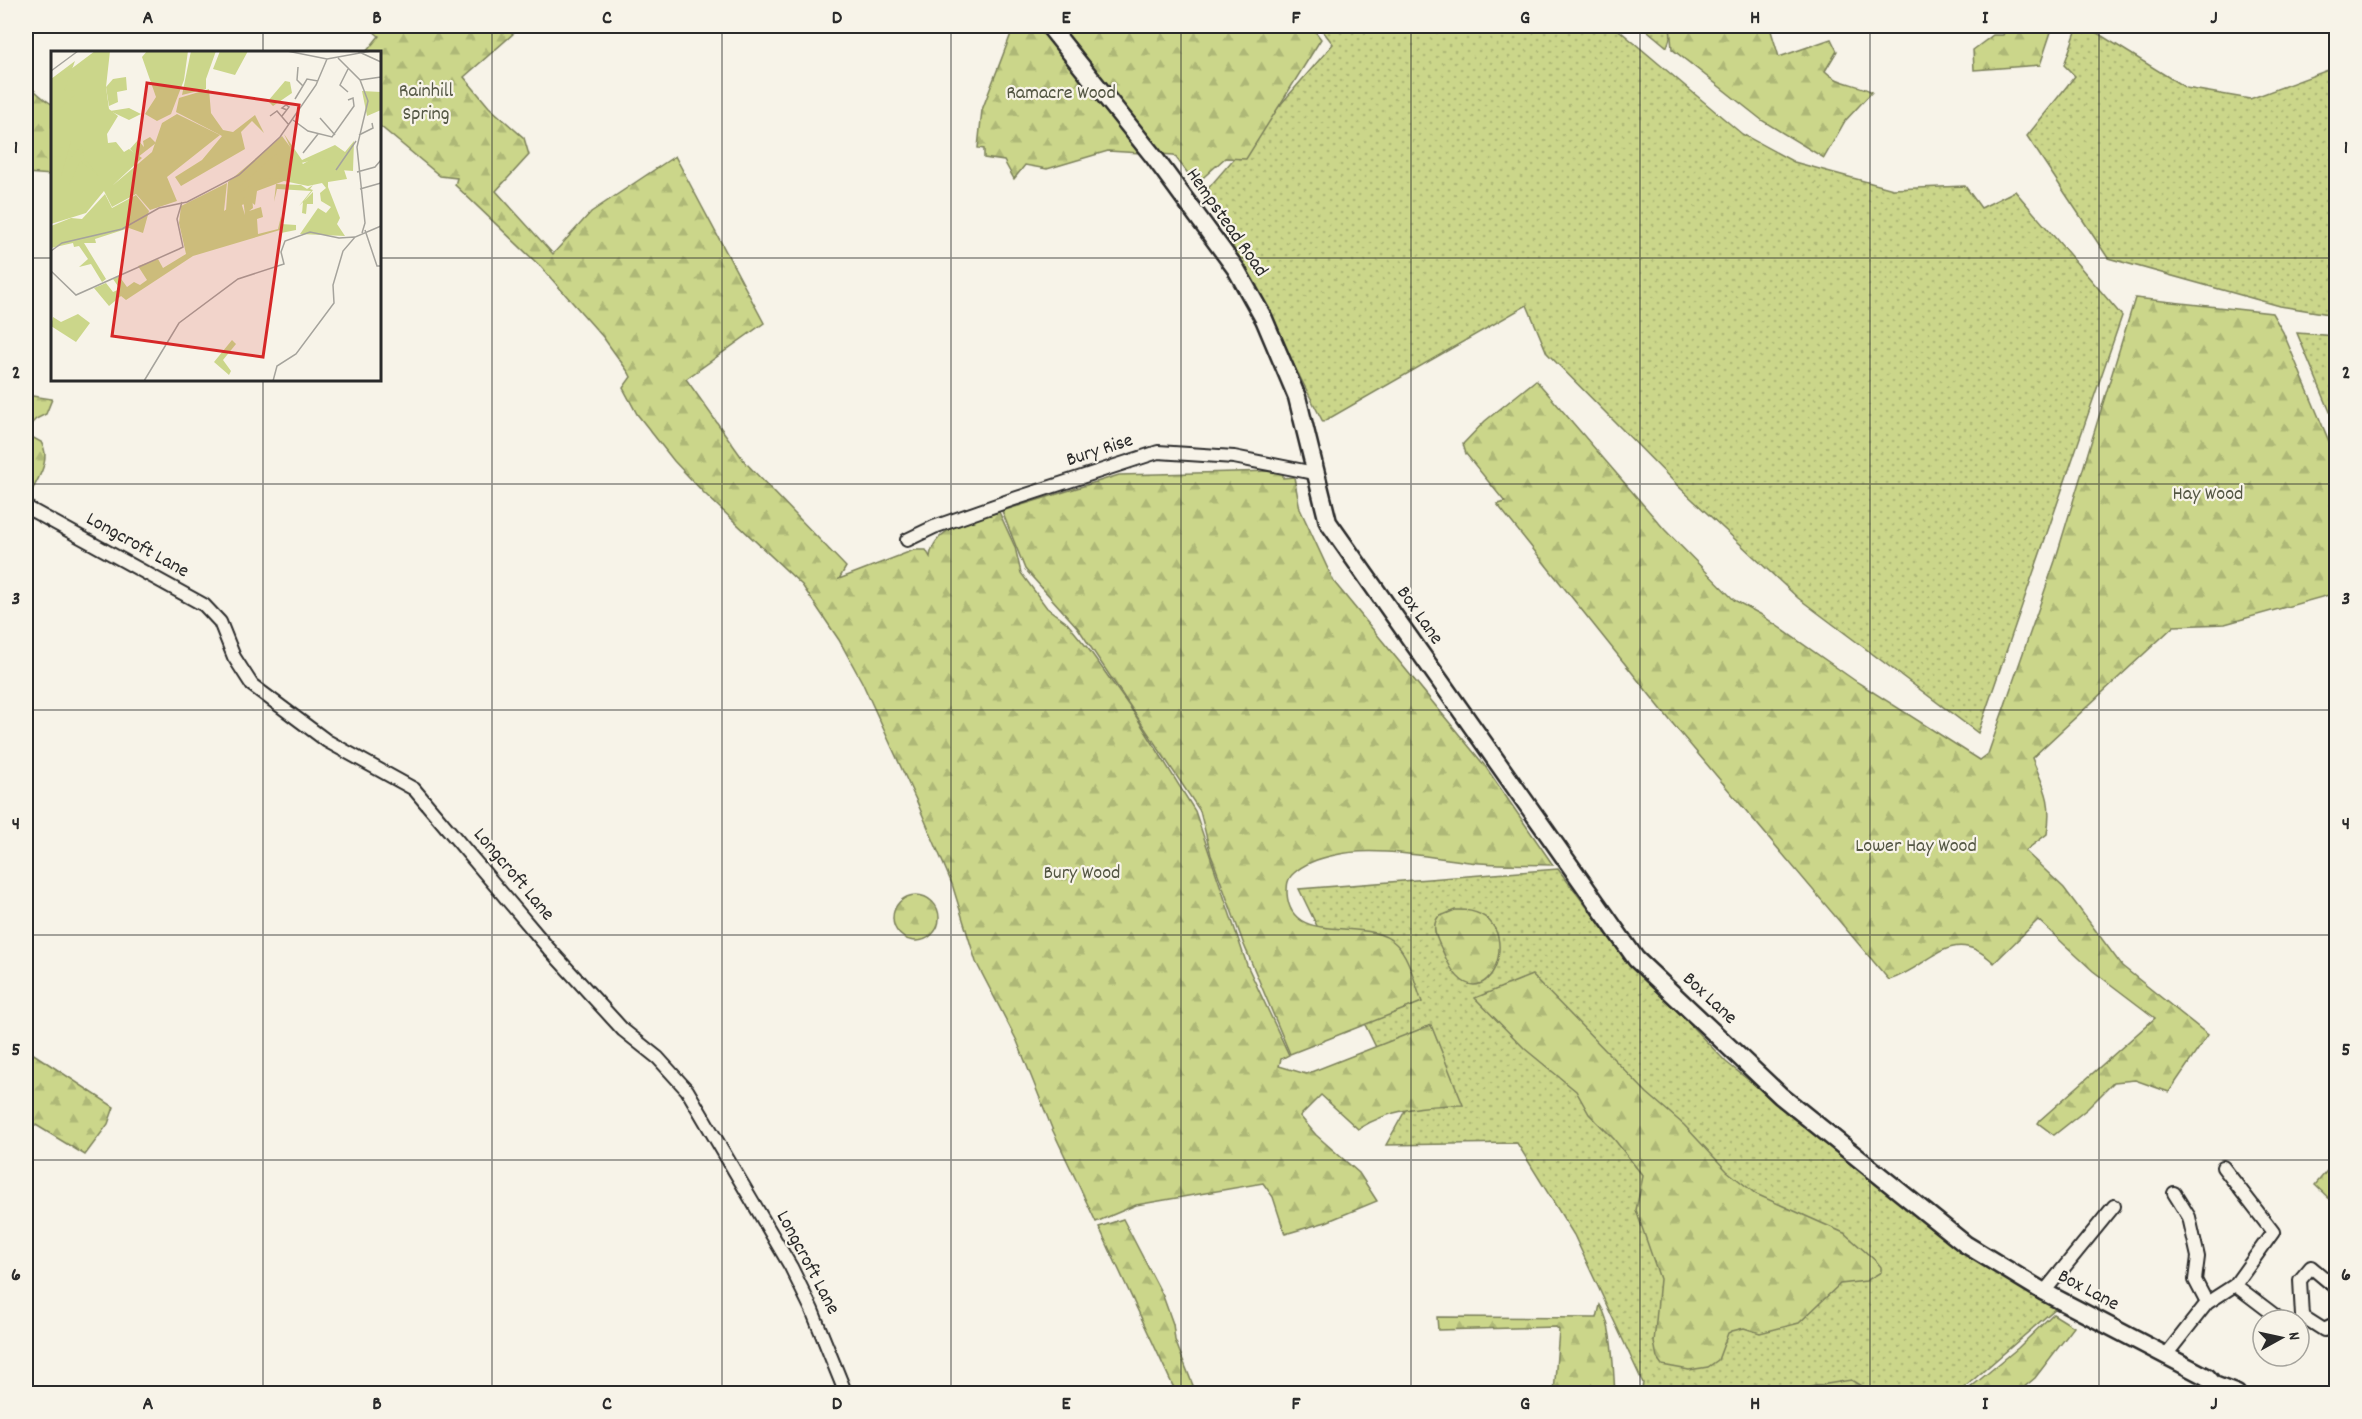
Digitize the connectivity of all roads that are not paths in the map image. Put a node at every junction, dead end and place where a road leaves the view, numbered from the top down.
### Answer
1 (1049, 26) edge
2 (1314, 473) junction
3 (26, 507) edge
4 (907, 540) dead end
5 (2223, 1167) dead end
6 (2174, 1192) dead end
7 (2114, 1206) dead end
8 (2235, 1285) junction
9 (2337, 1287) edge
10 (2044, 1292) junction
11 (2207, 1303) junction
12 (2265, 1308) edge
13 (2299, 1308) edge
14 (2311, 1324) edge
15 (2337, 1324) edge
16 (2166, 1355) junction
17 (2212, 1389) edge
18 (846, 1394) edge
19 (2237, 1394) edge

1 - 2 main road, Hempstead Road
2 - 4 street, Bury Rise
2 - 10 main road, Box Lane
3 - 18 street, Longcroft Lane
5 - 8 street
6 - 11 street
7 - 10 street
8 - 11 street
8 - 12 street
9 - 13 street
10 - 16 main road, Box Lane
11 - 16 street
14 - 15 street
16 - 17 main road, Box Lane
17 - 19 main road, Box Lane

